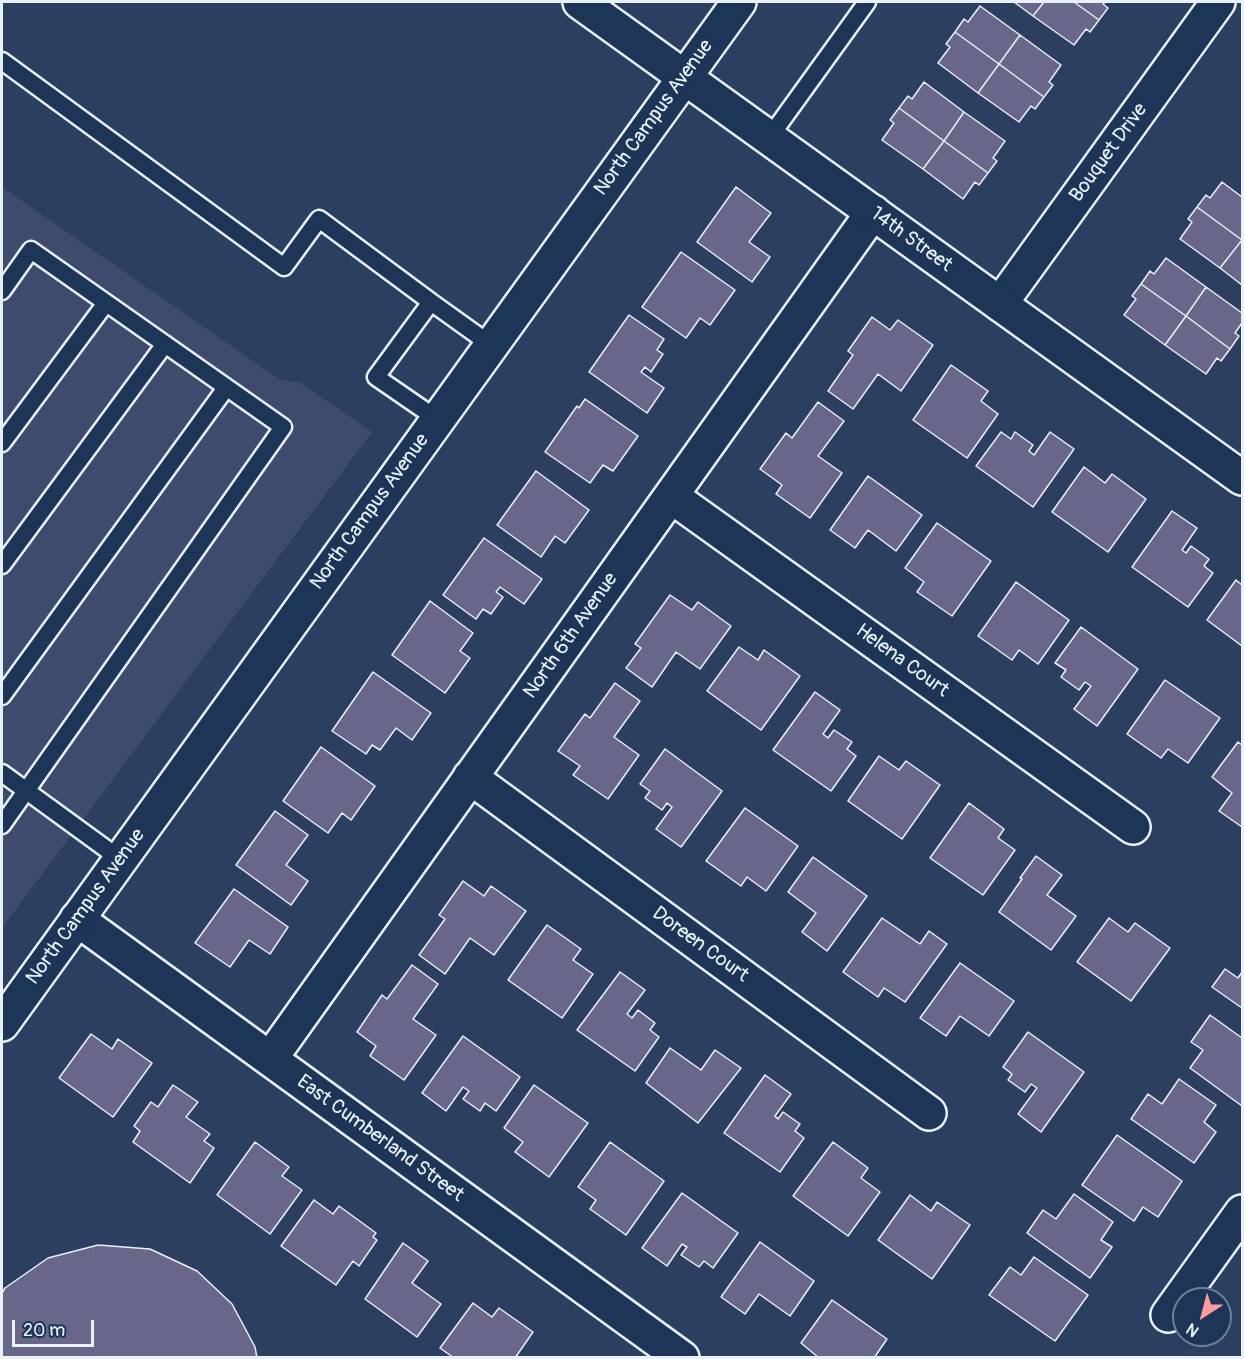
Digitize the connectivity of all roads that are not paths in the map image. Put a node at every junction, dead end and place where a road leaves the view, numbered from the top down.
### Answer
1 (580, 2) edge
2 (739, 2) edge
3 (867, 2) edge
4 (1218, 2) edge
5 (2, 61) edge
6 (684, 77) junction
7 (769, 138) junction
8 (873, 212) junction
9 (2, 291) edge
10 (431, 302) junction
11 (106, 303) junction
12 (1000, 304) junction
13 (165, 344) junction
14 (491, 345) junction
15 (226, 388) junction
16 (437, 419) junction
17 (2, 443) edge
18 (1239, 468) edge
19 (671, 496) junction
20 (2, 565) edge
21 (2, 696) edge
22 (2, 773) edge
23 (470, 777) junction
24 (26, 790) junction
25 (2, 825) edge
26 (1133, 826) dead end
27 (120, 859) junction
28 (77, 920) junction
29 (2, 1024) edge
30 (270, 1059) junction
31 (929, 1113) dead end
32 (1242, 1212) edge
33 (1168, 1315) dead end
34 (682, 1358) edge

1 - 6 street, 14th Street
2 - 6 street, North Campus Avenue
3 - 7 lane
4 - 12 street, Bouquet Drive
5 - 10 lane
6 - 7 street, 14th Street
6 - 14 street, North Campus Avenue
7 - 8 street, 14th Street
8 - 12 street, 14th Street
8 - 19 street, North 6th Avenue
9 - 11 lane
10 - 14 lane
10 - 16 lane
11 - 13 lane
11 - 17 lane
12 - 18 street, 14th Street
13 - 15 lane
13 - 20 lane
14 - 16 street, North Campus Avenue
15 - 21 lane
15 - 24 lane
16 - 27 street, North Campus Avenue
19 - 23 street, North 6th Avenue
19 - 26 street, Helena Court
22 - 24 lane
23 - 30 street, North 6th Avenue
23 - 31 street, Doreen Court
24 - 25 lane
24 - 27 lane
27 - 28 street, North Campus Avenue
28 - 29 street, North Campus Avenue
28 - 30 street, East Cumberland Street
30 - 34 street, East Cumberland Street
32 - 33 street

